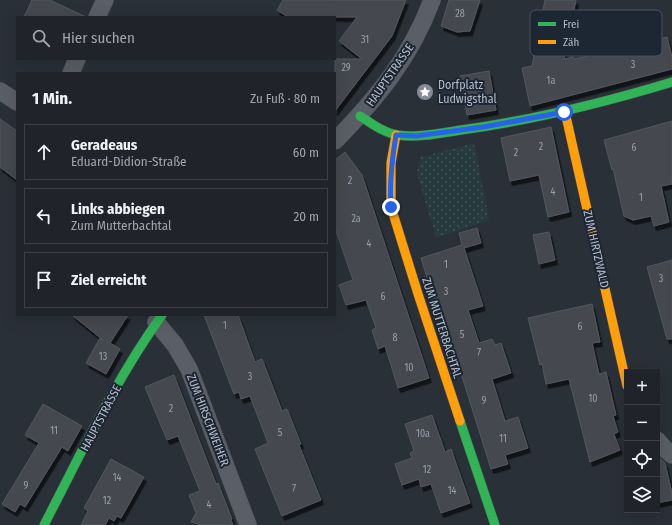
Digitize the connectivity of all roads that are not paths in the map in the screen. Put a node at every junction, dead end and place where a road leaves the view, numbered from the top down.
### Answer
1 (105, 0) edge
2 (432, 0) edge
3 (97, 16) edge
4 (77, 60) edge
5 (71, 72) edge
6 (672, 82) edge
7 (0, 91) edge
8 (16, 101) edge
9 (564, 112) junction
10 (360, 116) junction
11 (396, 135) junction
12 (336, 140) edge
13 (159, 319) edge
14 (624, 373) edge
15 (658, 441) edge
16 (672, 455) edge
17 (44, 525) edge
18 (248, 525) edge
19 (495, 525) edge

1 - 3 street
2 - 10 street, HAUPTSTRASSE
4 - 5 street
6 - 9 street
7 - 8 street
9 - 11 street
9 - 14 street, ZUM HIRTZWALD
10 - 11 street
10 - 12 street, HAUPTSTRASSE
11 - 19 street, ZUM MUTTERBACHTAL
13 - 17 street, HAUPTSTRASSE
13 - 18 street, ZUM HIRSCHWEIHER
15 - 16 street

